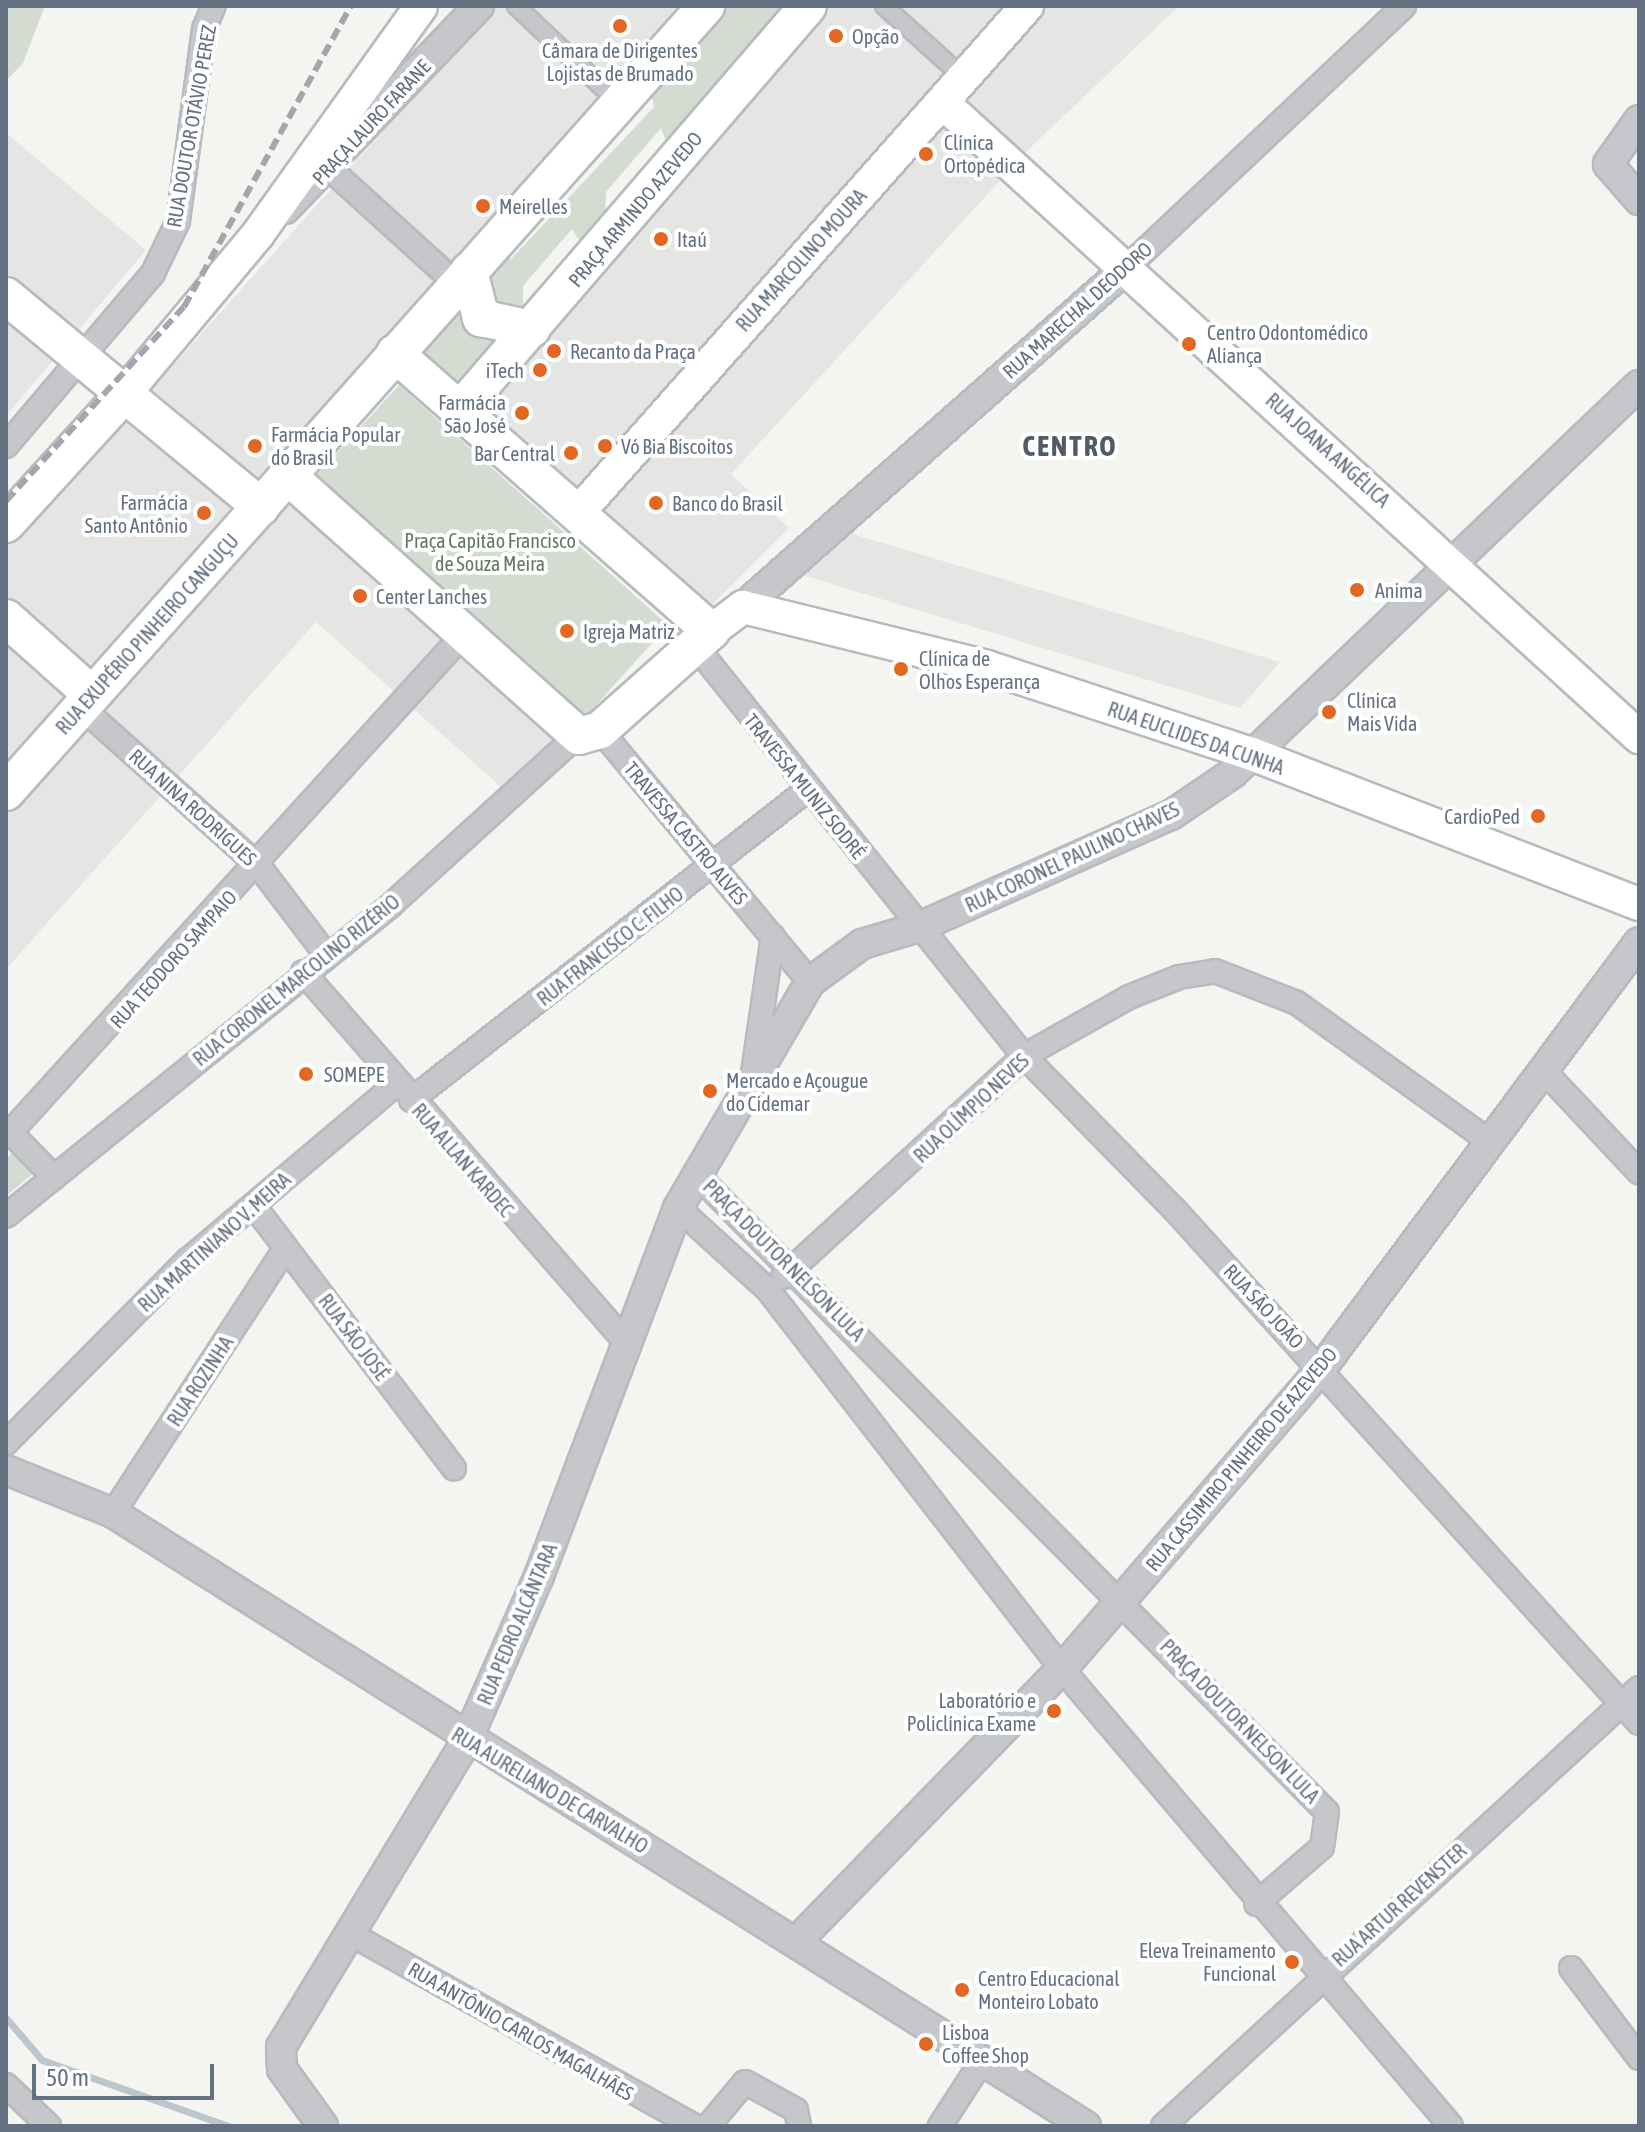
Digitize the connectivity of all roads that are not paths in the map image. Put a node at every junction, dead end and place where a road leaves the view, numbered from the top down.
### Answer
1 (214, 6) edge
2 (421, 6) edge
3 (479, 6) edge
4 (516, 6) edge
5 (808, 6) edge
6 (884, 6) edge
7 (1027, 6) edge
8 (1404, 6) edge
9 (697, 9) edge
10 (964, 78) junction
11 (942, 102) junction
12 (619, 103) junction
13 (1639, 120) edge
14 (330, 169) junction
15 (1639, 200) edge
16 (258, 234) junction
17 (1123, 271) junction
18 (463, 278) junction
19 (6, 296) edge
20 (532, 329) junction
21 (395, 353) junction
22 (77, 356) junction
23 (1639, 385) edge
24 (126, 392) junction
25 (460, 410) junction
26 (6, 446) edge
27 (288, 476) junction
28 (261, 507) junction
29 (577, 514) junction
30 (6, 524) edge
31 (1456, 568) junction
32 (743, 607) junction
33 (6, 618) edge
34 (464, 634) junction
35 (702, 637) junction
36 (87, 701) junction
37 (589, 732) junction
38 (1639, 737) edge
39 (1252, 754) junction
40 (807, 790) junction
41 (6, 792) edge
42 (258, 865) junction
43 (713, 867) junction
44 (1639, 904) edge
45 (919, 927) junction
46 (773, 936) junction
47 (1639, 942) edge
48 (325, 953) junction
49 (303, 972) junction
50 (810, 982) junction
51 (1024, 1056) junction
52 (1544, 1071) junction
53 (752, 1075) junction
54 (404, 1092) junction
55 (8, 1132) edge
56 (1489, 1141) junction
57 (1639, 1172) edge
58 (695, 1173) junction
59 (54, 1177) junction
60 (254, 1206) junction
61 (678, 1208) junction
62 (6, 1216) edge
63 (286, 1248) junction
64 (792, 1268) junction
65 (768, 1290) junction
66 (627, 1343) junction
67 (1321, 1369) junction
68 (6, 1443) edge
69 (454, 1469) dead end
70 (6, 1470) edge
71 (113, 1513) junction
72 (1122, 1598) junction
73 (1062, 1669) junction
74 (1639, 1688) edge
75 (1621, 1705) junction
76 (1639, 1723) edge
77 (467, 1740) junction
78 (1256, 1904) junction
79 (349, 1933) junction
80 (799, 1939) junction
81 (1571, 1968) dead end
82 (1320, 1976) junction
83 (984, 2058) junction
84 (1639, 2058) edge
85 (6, 2085) edge
86 (49, 2126) edge
87 (323, 2126) edge
88 (694, 2126) edge
89 (708, 2126) edge
90 (799, 2126) edge
91 (940, 2126) edge
92 (1086, 2126) edge
93 (1163, 2126) edge
94 (1451, 2126) edge

1 - 22 street, RUA DOUTOR OTÁVIO PEREZ
2 - 16 main road, PRAÇA LAURO FARANE
3 - 14 street, PRAÇA LAURO FARANE
4 - 12 street
5 - 20 main road, PRAÇA ARMINDO AZEVEDO
6 - 10 street
7 - 10 main road, RUA MARCOLINO MOURA
8 - 17 street, RUA MARECHAL DEODORO
9 - 12 main road
10 - 11 main road, RUA MARCOLINO MOURA
11 - 17 main road, RUA JOANA ANGÉLICA
11 - 29 main road, RUA MARCOLINO MOURA
12 - 18 main road
13 - 15 street
14 - 16 street, PRAÇA LAURO FARANE
14 - 18 street
16 - 24 main road, PRAÇA LAURO FARANE
17 - 31 main road, RUA JOANA ANGÉLICA
17 - 32 street, RUA MARECHAL DEODORO
18 - 20 main road
18 - 21 main road
19 - 22 main road
20 - 25 main road, PRAÇA ARMINDO AZEVEDO
21 - 25 main road
21 - 27 main road
22 - 24 main road
22 - 26 street, RUA DOUTOR OTÁVIO PEREZ
23 - 31 street, RUA CORONEL PAULINO CHAVES
24 - 28 main road
24 - 30 main road
25 - 29 main road
27 - 28 main road, RUA EXUPÉRIO PINHEIRO CANGUÇU
27 - 34 main road
28 - 36 main road, RUA EXUPÉRIO PINHEIRO CANGUÇU
29 - 35 main road
31 - 38 main road, RUA JOANA ANGÉLICA
31 - 39 street, RUA CORONEL PAULINO CHAVES
32 - 35 main road
32 - 39 main road, RUA EUCLIDES DA CUNHA
33 - 36 main road, RUA NINA RODRIGUES
34 - 37 main road
34 - 42 street, RUA TEODORO SAMPAIO
35 - 37 main road
35 - 40 street, TRAVESSA MUNIZ SODRÉ
36 - 41 main road, RUA EXUPÉRIO PINHEIRO CANGUÇU
36 - 42 street, RUA NINA RODRIGUES
37 - 43 street, TRAVESSA CASTRO ALVES
37 - 48 street, RUA CORONEL MARCOLINO RIZÉRIO
39 - 44 main road, RUA EUCLIDES DA CUNHA
39 - 45 street, RUA CORONEL PAULINO CHAVES
40 - 43 street, RUA FRANCISCO C. FILHO
40 - 45 street, TRAVESSA MUNIZ SODRÉ
42 - 48 street, RUA NINA RODRIGUES
42 - 55 street, RUA TEODORO SAMPAIO
43 - 46 street, TRAVESSA CASTRO ALVES
43 - 54 street, RUA FRANCISCO C. FILHO
45 - 50 street, RUA CORONEL PAULINO CHAVES
45 - 51 street, RUA SÃO JOÃO
46 - 50 street, TRAVESSA CASTRO ALVES
46 - 53 street
47 - 52 street, RUA CASSIMIRO PINHEIRO DE AZEVEDO
48 - 49 street, RUA CORONEL MARCOLINO RIZÉRIO
49 - 54 street, RUA ALLAN KARDEC
49 - 59 street, RUA CORONEL MARCOLINO RIZÉRIO
50 - 53 street, RUA PEDRO ALCÂNTARA
51 - 56 street, RUA OLÍMPIO NEVES
51 - 64 street, RUA OLÍMPIO NEVES
51 - 67 street, RUA SÃO JOÃO
52 - 56 street, RUA CASSIMIRO PINHEIRO DE AZEVEDO
52 - 57 street
53 - 58 street, RUA PEDRO ALCÂNTARA
54 - 60 street, RUA MARTINIANO V. MEIRA
54 - 66 street, RUA ALLAN KARDEC
55 - 59 street
56 - 67 street, RUA CASSIMIRO PINHEIRO DE AZEVEDO
58 - 61 street, RUA PEDRO ALCÂNTARA
58 - 64 street, PRAÇA DOUTOR NELSON LULA
59 - 62 street, RUA CORONEL MARCOLINO RIZÉRIO
60 - 63 street, RUA SÃO JOSÉ
60 - 68 street, RUA MARTINIANO V. MEIRA
61 - 65 street, PRAÇA DOUTOR NELSON LULA
61 - 66 street, RUA PEDRO ALCÂNTARA
63 - 69 street, RUA SÃO JOSÉ
63 - 71 street, RUA ROZINHA
64 - 65 street, RUA OLÍMPIO NEVES
64 - 72 street, PRAÇA DOUTOR NELSON LULA
65 - 73 street, PRAÇA DOUTOR NELSON LULA
66 - 77 street, RUA PEDRO ALCÂNTARA
67 - 72 street, RUA CASSIMIRO PINHEIRO DE AZEVEDO
67 - 75 street, RUA SÃO JOÃO
70 - 71 street, RUA AURELIANO DE CARVALHO
71 - 77 street, RUA AURELIANO DE CARVALHO
72 - 73 street, RUA CASSIMIRO PINHEIRO DE AZEVEDO
72 - 78 street, PRAÇA DOUTOR NELSON LULA
73 - 78 street, PRAÇA DOUTOR NELSON LULA
73 - 80 street, RUA CASSIMIRO PINHEIRO DE AZEVEDO
74 - 75 street, RUA ARTUR REVENSTER
75 - 76 street, RUA SÃO JOÃO
75 - 82 street, RUA ARTUR REVENSTER
77 - 79 street, RUA PEDRO ALCÂNTARA
77 - 80 street, RUA AURELIANO DE CARVALHO
78 - 82 street
79 - 87 street, RUA PEDRO ALCÂNTARA
79 - 88 street, RUA ANTÔNIO CARLOS MAGALHÃES
80 - 83 street, RUA AURELIANO DE CARVALHO
81 - 84 street
82 - 93 street, RUA ARTUR REVENSTER
82 - 94 street
83 - 91 street
83 - 92 street, RUA AURELIANO DE CARVALHO
85 - 86 street
89 - 90 street

